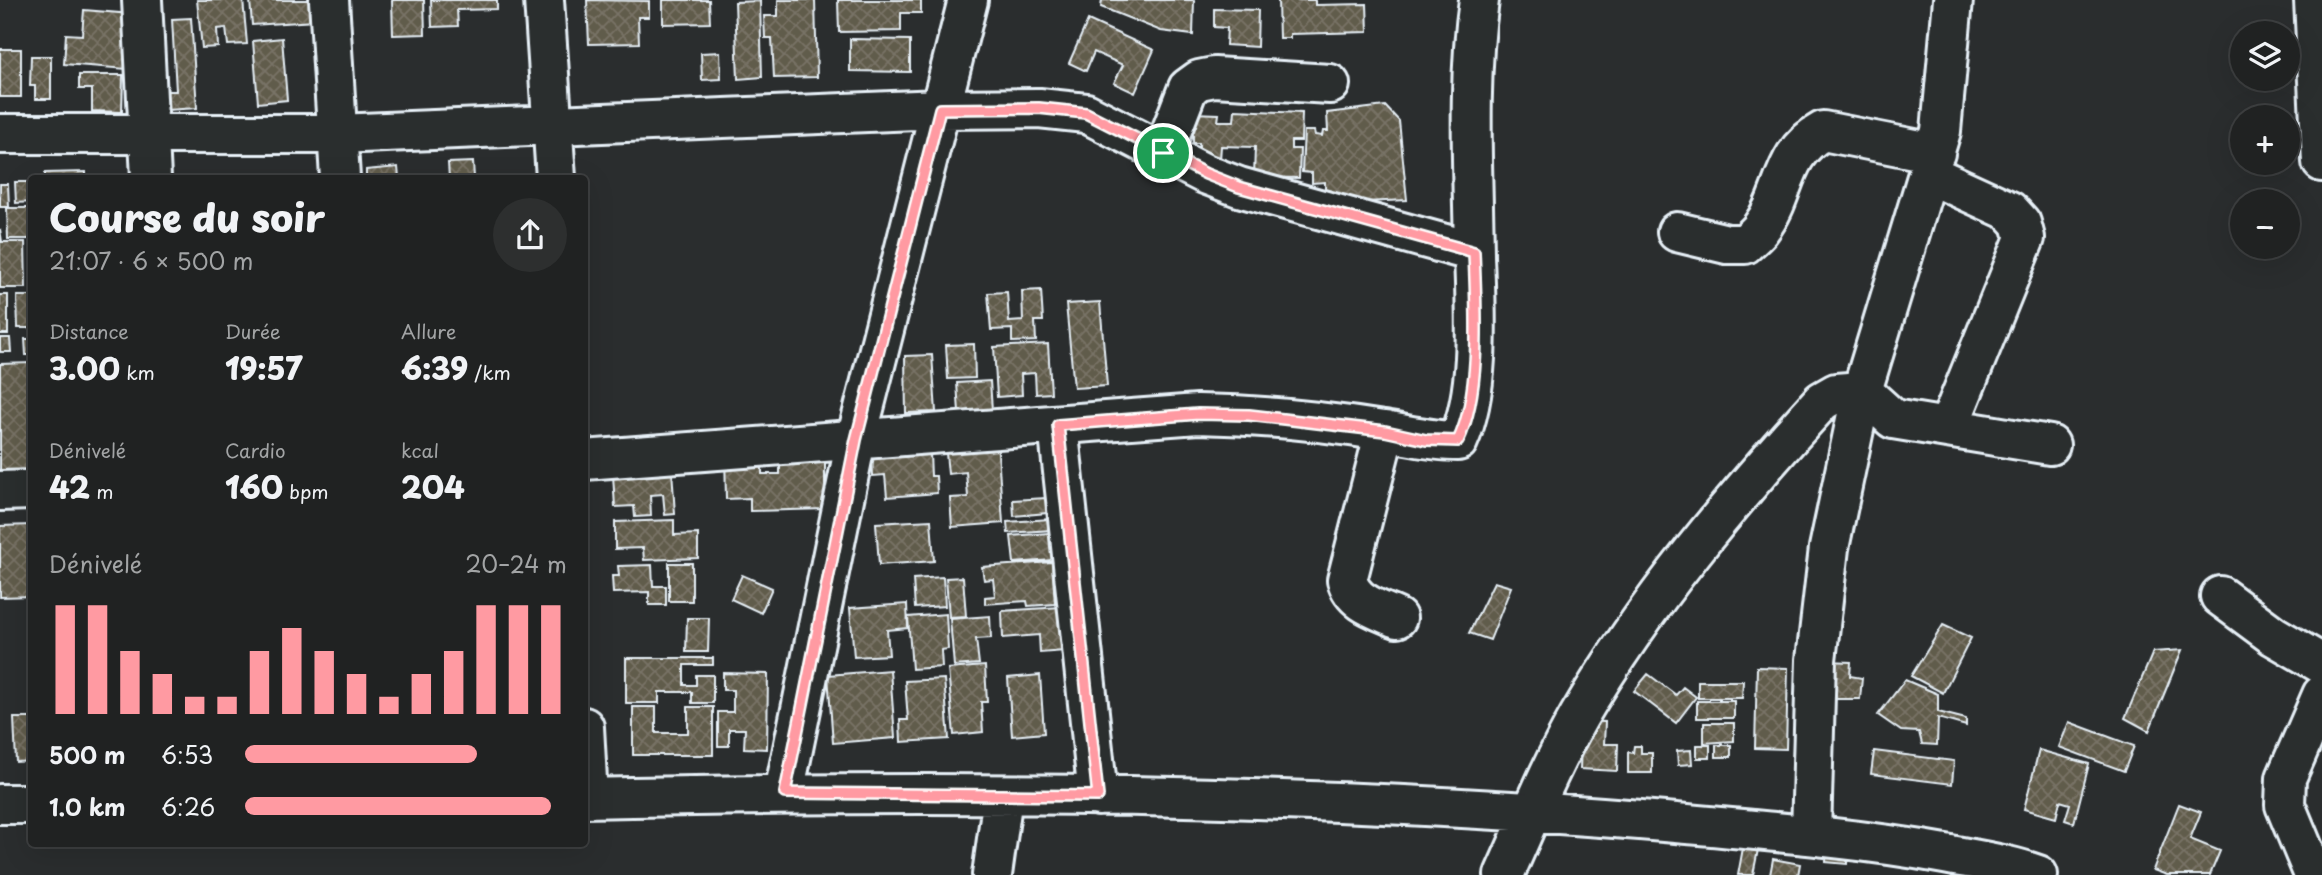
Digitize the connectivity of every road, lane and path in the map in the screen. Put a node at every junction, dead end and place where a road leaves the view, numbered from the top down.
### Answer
1 (142, 0) edge
2 (329, 0) edge
3 (544, 0) edge
4 (968, 0) edge
5 (1479, 0) edge
6 (1953, 0) edge
7 (2314, 0) edge
8 (1330, 84) dead end
9 (940, 109) junction
10 (553, 127) junction
11 (0, 134) edge
12 (337, 134) junction
13 (149, 135) junction
14 (1163, 153) junction
15 (2322, 162) edge
16 (1932, 164) junction
17 (151, 175) edge
18 (340, 175) edge
19 (555, 175) edge
20 (1677, 232) dead end
21 (1474, 252) junction
22 (1861, 391) junction
23 (1058, 425) junction
24 (1948, 428) junction
25 (1385, 431) junction
26 (856, 440) junction
27 (2050, 445) dead end
28 (588, 460) edge
29 (28, 490) edge
30 (0, 491) edge
31 (2220, 596) dead end
32 (1397, 618) dead end
33 (2322, 664) edge
34 (2322, 695) edge
35 (785, 793) junction
36 (1003, 796) junction
37 (1098, 796) junction
38 (588, 798) edge
39 (0, 804) edge
40 (28, 804) edge
41 (1534, 811) junction
42 (1811, 834) junction
43 (1902, 861) edge
44 (992, 875) edge
45 (1504, 875) edge
46 (2038, 875) edge
47 (2314, 875) edge

1 - 13 street
2 - 12 street
3 - 10 street
4 - 9 street
5 - 21 street
6 - 16 street
7 - 15 street
8 - 14 street
9 - 10 street
9 - 14 street
9 - 26 street
10 - 12 street
10 - 19 street
11 - 13 street
12 - 13 street
12 - 18 street
13 - 17 street
14 - 21 street
16 - 20 street
16 - 22 street
16 - 24 street
21 - 25 street
22 - 24 street
22 - 41 street
22 - 42 street
23 - 25 street
23 - 26 street
23 - 37 street
24 - 27 street
25 - 32 street
26 - 28 street
26 - 35 street
29 - 30 street
31 - 33 street
34 - 47 street
35 - 36 street
35 - 38 street
36 - 37 street
36 - 44 street
37 - 41 street
39 - 40 street
41 - 42 street
41 - 45 street
42 - 43 street
43 - 46 street

